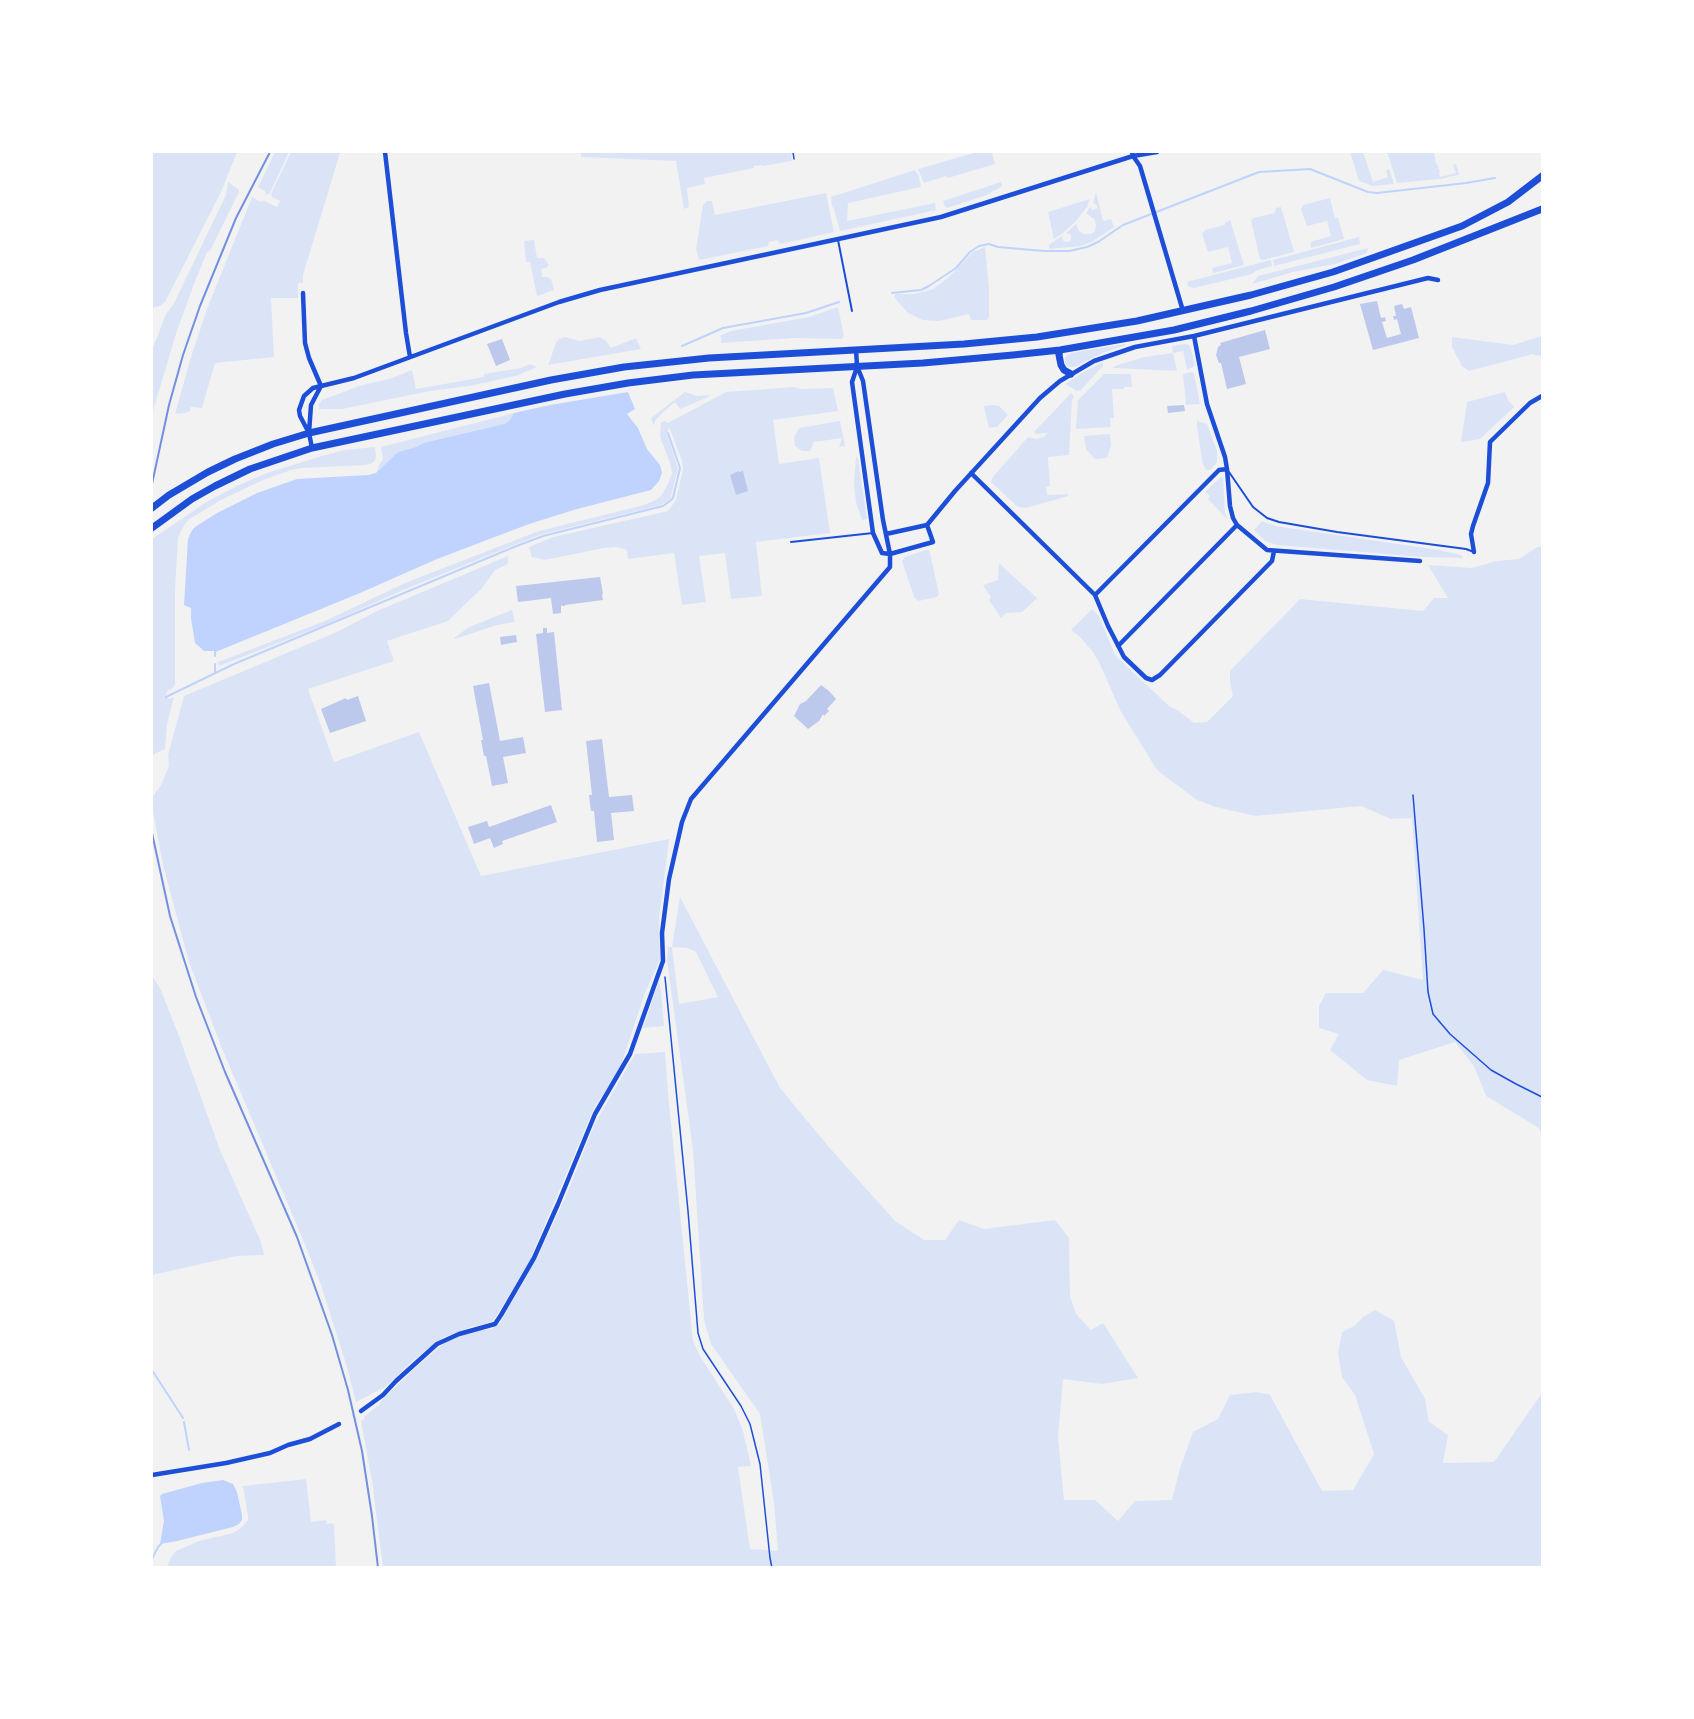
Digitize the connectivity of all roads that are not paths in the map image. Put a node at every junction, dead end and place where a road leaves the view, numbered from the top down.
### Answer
1 (385, 152) edge
2 (1157, 152) edge
3 (1133, 154) edge
4 (1542, 177) edge
5 (1542, 209) edge
6 (838, 240) junction
7 (1438, 280) dead end
8 (303, 293) dead end
9 (852, 311) dead end
10 (1184, 311) junction
11 (1194, 336) junction
12 (856, 350) junction
13 (1060, 350) junction
14 (410, 357) junction
15 (857, 366) junction
16 (1071, 374) junction
17 (321, 386) junction
18 (1542, 396) edge
19 (309, 433) junction
20 (872, 446) junction
21 (862, 447) junction
22 (312, 448) junction
23 (1227, 469) junction
24 (971, 473) junction
25 (152, 508) edge
26 (927, 525) junction
27 (1237, 525) junction
28 (152, 528) edge
29 (873, 533) junction
30 (886, 534) junction
31 (791, 542) dead end
32 (1274, 551) junction
33 (1474, 552) joint
34 (890, 554) junction
35 (1420, 561) dead end
36 (1095, 595) junction
37 (1118, 646) junction
38 (361, 1411) dead end
39 (339, 1424) dead end
40 (152, 1474) edge

1 - 14 street
2 - 3 street
3 - 6 street
3 - 10 street
4 - 10 main road
5 - 13 main road
6 - 9 lane
6 - 14 street
7 - 11 street
8 - 17 street
10 - 12 main road
11 - 16 street
11 - 23 street
12 - 15 street
12 - 19 main road
13 - 15 main road
13 - 16 main road
14 - 17 street
15 - 20 street
15 - 21 street
15 - 22 main road
16 - 24 street
17 - 19 street
17 - 19 street
18 - 33 street
19 - 22 street
19 - 25 main road
20 - 21 street
20 - 30 street
21 - 29 street
22 - 28 main road
23 - 27 street
23 - 33 lane
23 - 36 street
24 - 26 street
24 - 36 street
26 - 30 street
26 - 34 street
27 - 32 street
27 - 37 street
29 - 31 lane
29 - 34 street
30 - 34 street
32 - 35 street
32 - 37 street
34 - 38 street
36 - 37 street
39 - 40 street

